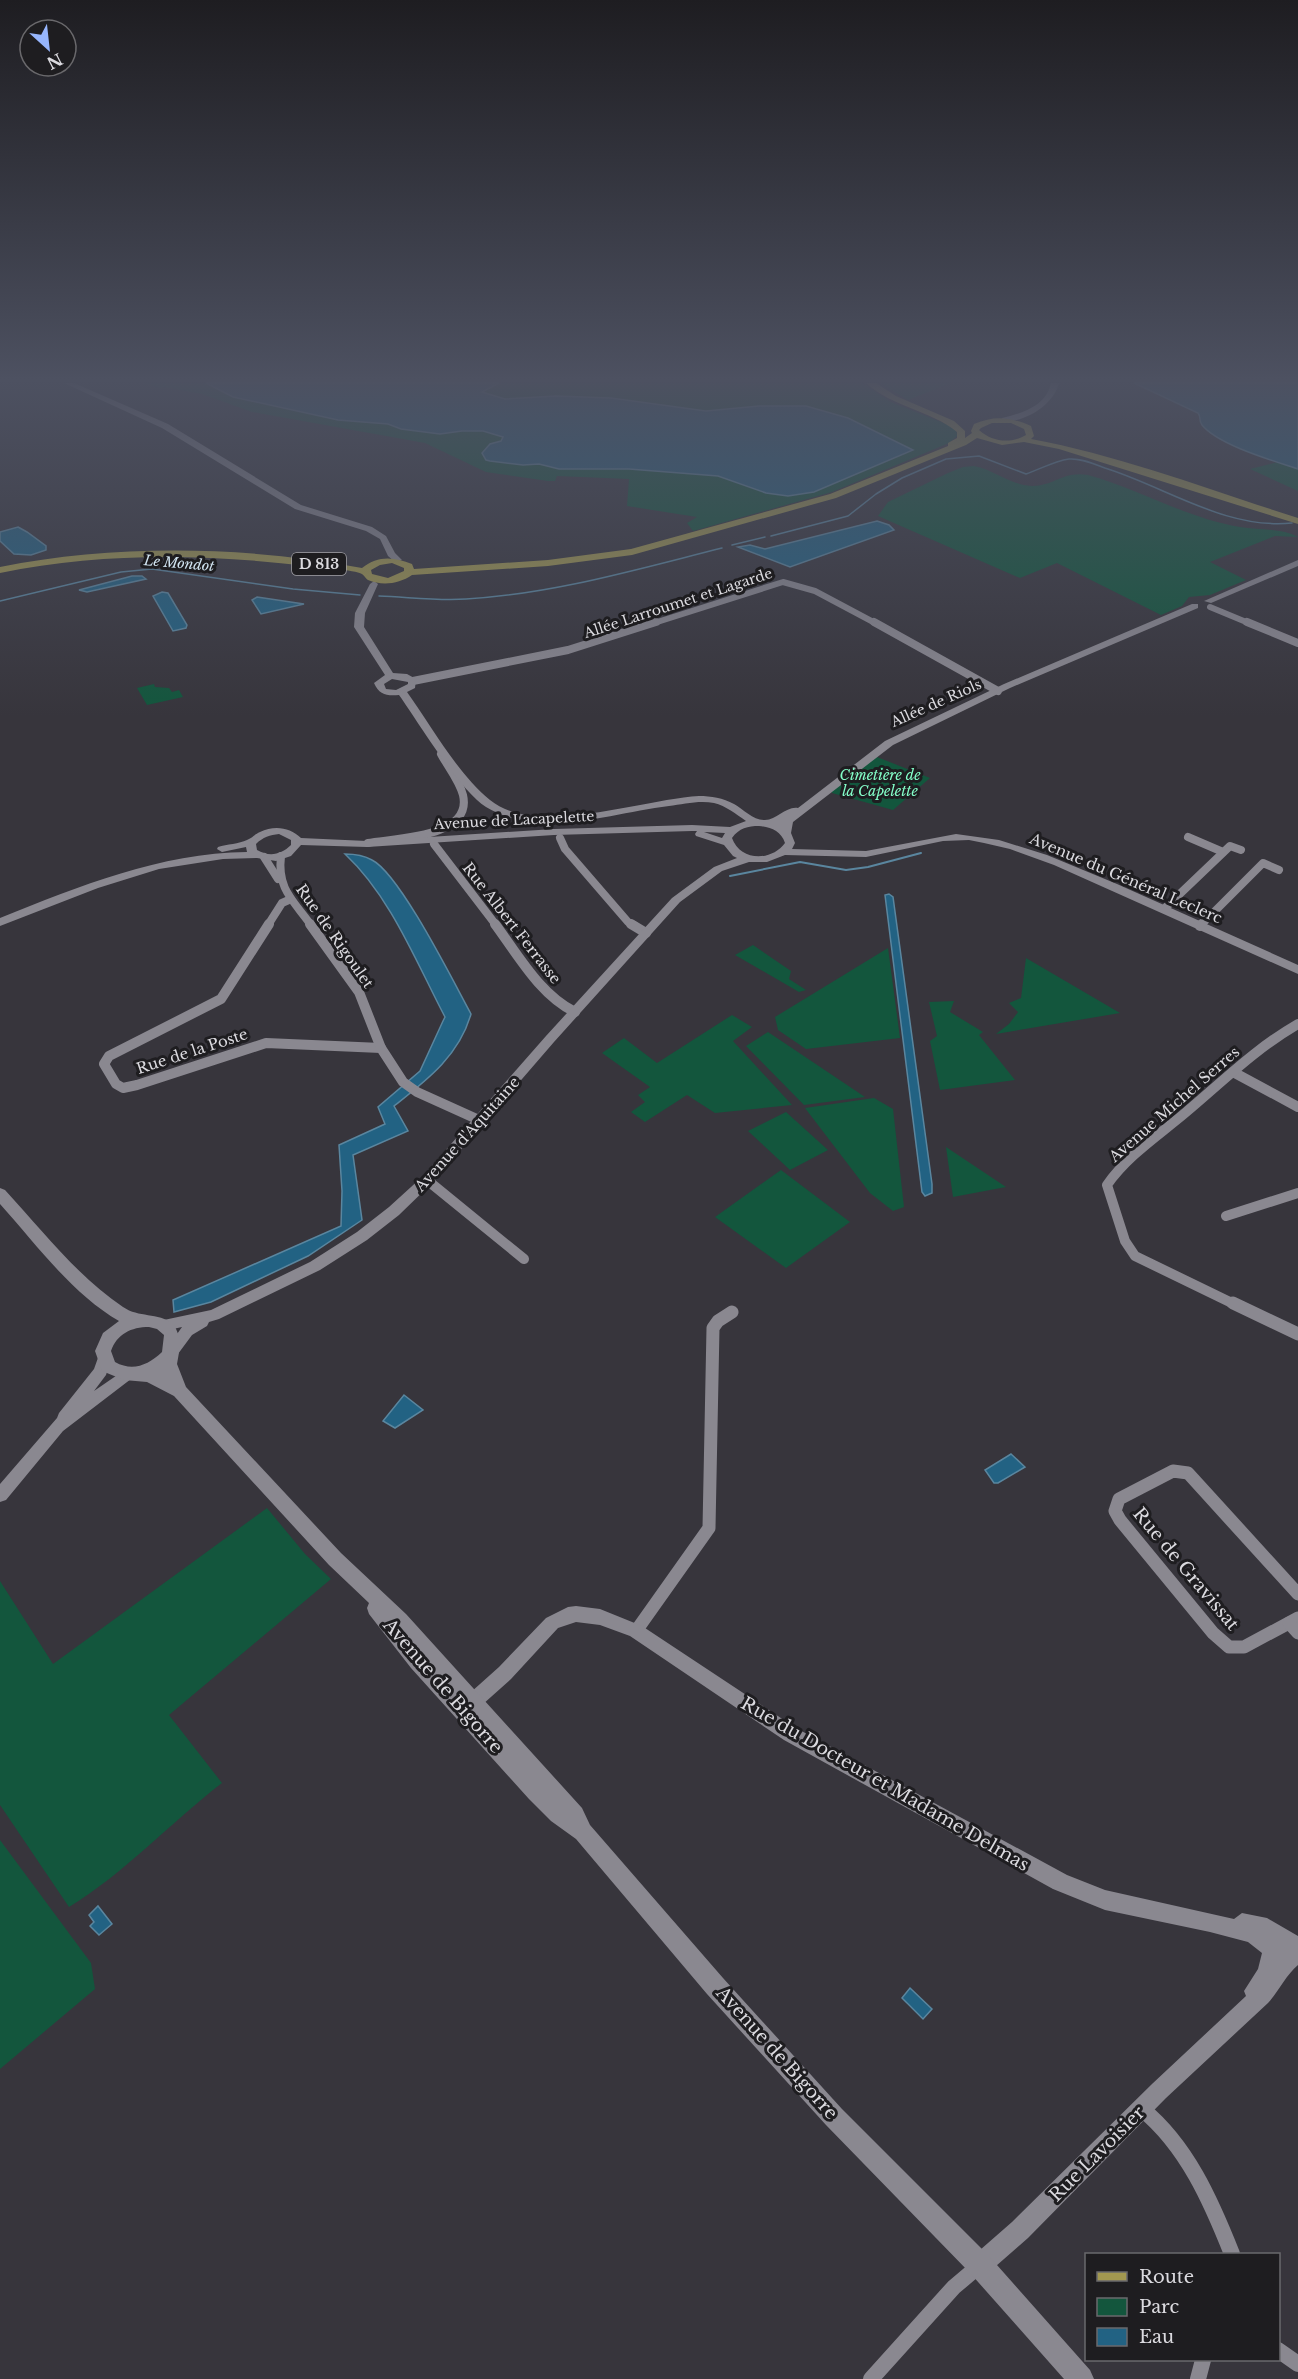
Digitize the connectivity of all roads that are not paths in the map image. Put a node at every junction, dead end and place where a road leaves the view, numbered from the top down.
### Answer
1 (276, 494) edge
2 (838, 494) edge
3 (1218, 494) edge
4 (1298, 519) edge
5 (378, 534) junction
6 (273, 559) junction
7 (377, 562) junction
8 (1297, 563) edge
9 (404, 565) junction
10 (0, 570) edge
11 (371, 578) junction
12 (393, 580) junction
13 (1209, 604) junction
14 (360, 613) junction
15 (1298, 643) edge
16 (390, 676) junction
17 (413, 681) junction
18 (998, 691) junction
19 (402, 693) junction
20 (441, 748) junction
21 (727, 804) junction
22 (763, 823) junction
23 (736, 828) junction
24 (788, 836) junction
25 (1188, 837) dead end
26 (560, 838) junction
27 (252, 842) junction
28 (367, 844) junction
29 (434, 844) junction
30 (295, 845) junction
31 (729, 846) junction
32 (1241, 850) dead end
33 (784, 852) junction
34 (1223, 852) junction
35 (831, 854) junction
36 (261, 856) junction
37 (281, 856) junction
38 (749, 858) junction
39 (718, 869) junction
40 (1279, 870) dead end
41 (282, 884) junction
42 (291, 899) junction
43 (1164, 909) junction
44 (0, 917) edge
45 (0, 922) edge
46 (1200, 926) junction
47 (646, 933) junction
48 (1298, 970) edge
49 (574, 1012) junction
50 (1298, 1024) edge
51 (381, 1048) junction
52 (1233, 1072) junction
53 (1298, 1107) edge
54 (479, 1120) junction
55 (427, 1180) junction
56 (1298, 1193) edge
57 (0, 1194) edge
58 (1226, 1216) dead end
59 (524, 1259) dead end
60 (97, 1296) junction
61 (732, 1312) dead end
62 (214, 1315) junction
63 (135, 1322) junction
64 (164, 1325) junction
65 (1298, 1334) edge
66 (110, 1336) junction
67 (169, 1355) junction
68 (104, 1359) junction
69 (132, 1374) junction
70 (180, 1391) junction
71 (58, 1426) junction
72 (0, 1495) edge
73 (360, 1586) junction
74 (1298, 1594) edge
75 (1295, 1624) edge
76 (636, 1631) junction
77 (408, 1650) junction
78 (471, 1704) junction
79 (583, 1832) junction
80 (1286, 1946) edge
81 (1142, 2109) junction
82 (1232, 2253) edge
83 (981, 2265) junction
84 (1280, 2351) edge
85 (1203, 2361) edge
86 (1298, 2364) edge
87 (871, 2379) edge
88 (1081, 2379) edge
89 (1198, 2379) edge

1 - 5 street
2 - 9 main road
3 - 4 main road
5 - 7 street
5 - 9 street
6 - 7 main road, D 813
6 - 10 main road, D 813
6 - 11 main road, D 813
7 - 9 main road
7 - 11 main road
8 - 13 street
9 - 12 main road
11 - 12 main road
11 - 14 street
12 - 14 street
13 - 15 street
13 - 18 street, Allée de Riols
14 - 16 street
16 - 17 street
16 - 19 street
17 - 18 street, Allée Larroumet et Lagarde
17 - 19 street
18 - 22 street, Allée de Riols
18 - 24 street, Allée de Riols
19 - 20 street
20 - 21 street
20 - 28 street
21 - 22 street, Avenue du Général Leclerc
21 - 23 street
22 - 23 street, Allée de Riols
22 - 24 street, Avenue du Général Leclerc
23 - 28 street, Avenue de Lacapelette
23 - 31 street, Avenue d'Aquitaine
24 - 33 street, Allée de Riols
24 - 35 street, Avenue du Général Leclerc
25 - 34 street
26 - 29 street, Avenue de Lacapelette
26 - 31 street, Avenue de Lacapelette
26 - 47 street
27 - 30 street, Avenue de Lacapelette
27 - 36 street
27 - 44 street, Avenue de Lacapelette
28 - 30 street, Avenue de Lacapelette
29 - 30 street, Avenue de Lacapelette
29 - 49 street, Rue Albert Ferrasse
30 - 37 street, Avenue de Lacapelette
31 - 38 street, Avenue de Lacapelette
31 - 39 street, Avenue d'Aquitaine
32 - 34 street
33 - 35 street, Avenue du Général Leclerc
33 - 38 street, Avenue du Général Leclerc
34 - 43 street
35 - 43 street, Avenue du Général Leclerc
36 - 37 street, Avenue de Lacapelette
36 - 41 street
36 - 45 street, Avenue de Lacapelette
37 - 41 street, Rue de Rigoulet
38 - 39 street, Avenue d'Aquitaine
39 - 47 street, Avenue d'Aquitaine
40 - 46 street
41 - 42 street, Rue de Rigoulet
42 - 51 street, Rue de Rigoulet
42 - 51 street, Rue de la Poste
43 - 46 street, Avenue du Général Leclerc
46 - 48 street, Avenue du Général Leclerc
47 - 49 street, Avenue d'Aquitaine
49 - 54 street, Avenue d'Aquitaine
50 - 52 street, Avenue Michel Serres
51 - 54 street, Rue de Rigoulet
52 - 53 street
52 - 65 street, Avenue Michel Serres
54 - 55 street, Avenue d'Aquitaine
55 - 59 street
55 - 62 street, Avenue d'Aquitaine
56 - 58 street
57 - 60 main road
60 - 63 main road
60 - 66 main road
61 - 76 street
62 - 64 street, Avenue d'Aquitaine
62 - 67 street
63 - 64 main road
63 - 66 main road
64 - 67 main road
66 - 68 main road
67 - 69 main road
67 - 70 main road, Avenue de Bigorre
68 - 69 main road
68 - 71 street
69 - 70 main road, Avenue de Bigorre
69 - 71 street
70 - 73 main road, Avenue de Bigorre
71 - 72 street
73 - 77 main road, Avenue de Bigorre
73 - 78 main road, Avenue de Bigorre
74 - 75 street, Rue de Gravissat
76 - 78 street, Rue du Docteur et Madame Delmas
76 - 80 street, Rue du Docteur et Madame Delmas
77 - 78 main road
77 - 79 main road, Avenue de Bigorre
78 - 79 main road, Avenue de Bigorre
79 - 83 main road, Avenue de Bigorre
80 - 81 street, Rue Lavoisier
81 - 82 street
81 - 83 street, Rue Lavoisier
83 - 87 street
83 - 88 main road, Avenue de Bigorre
84 - 86 street
85 - 89 street

